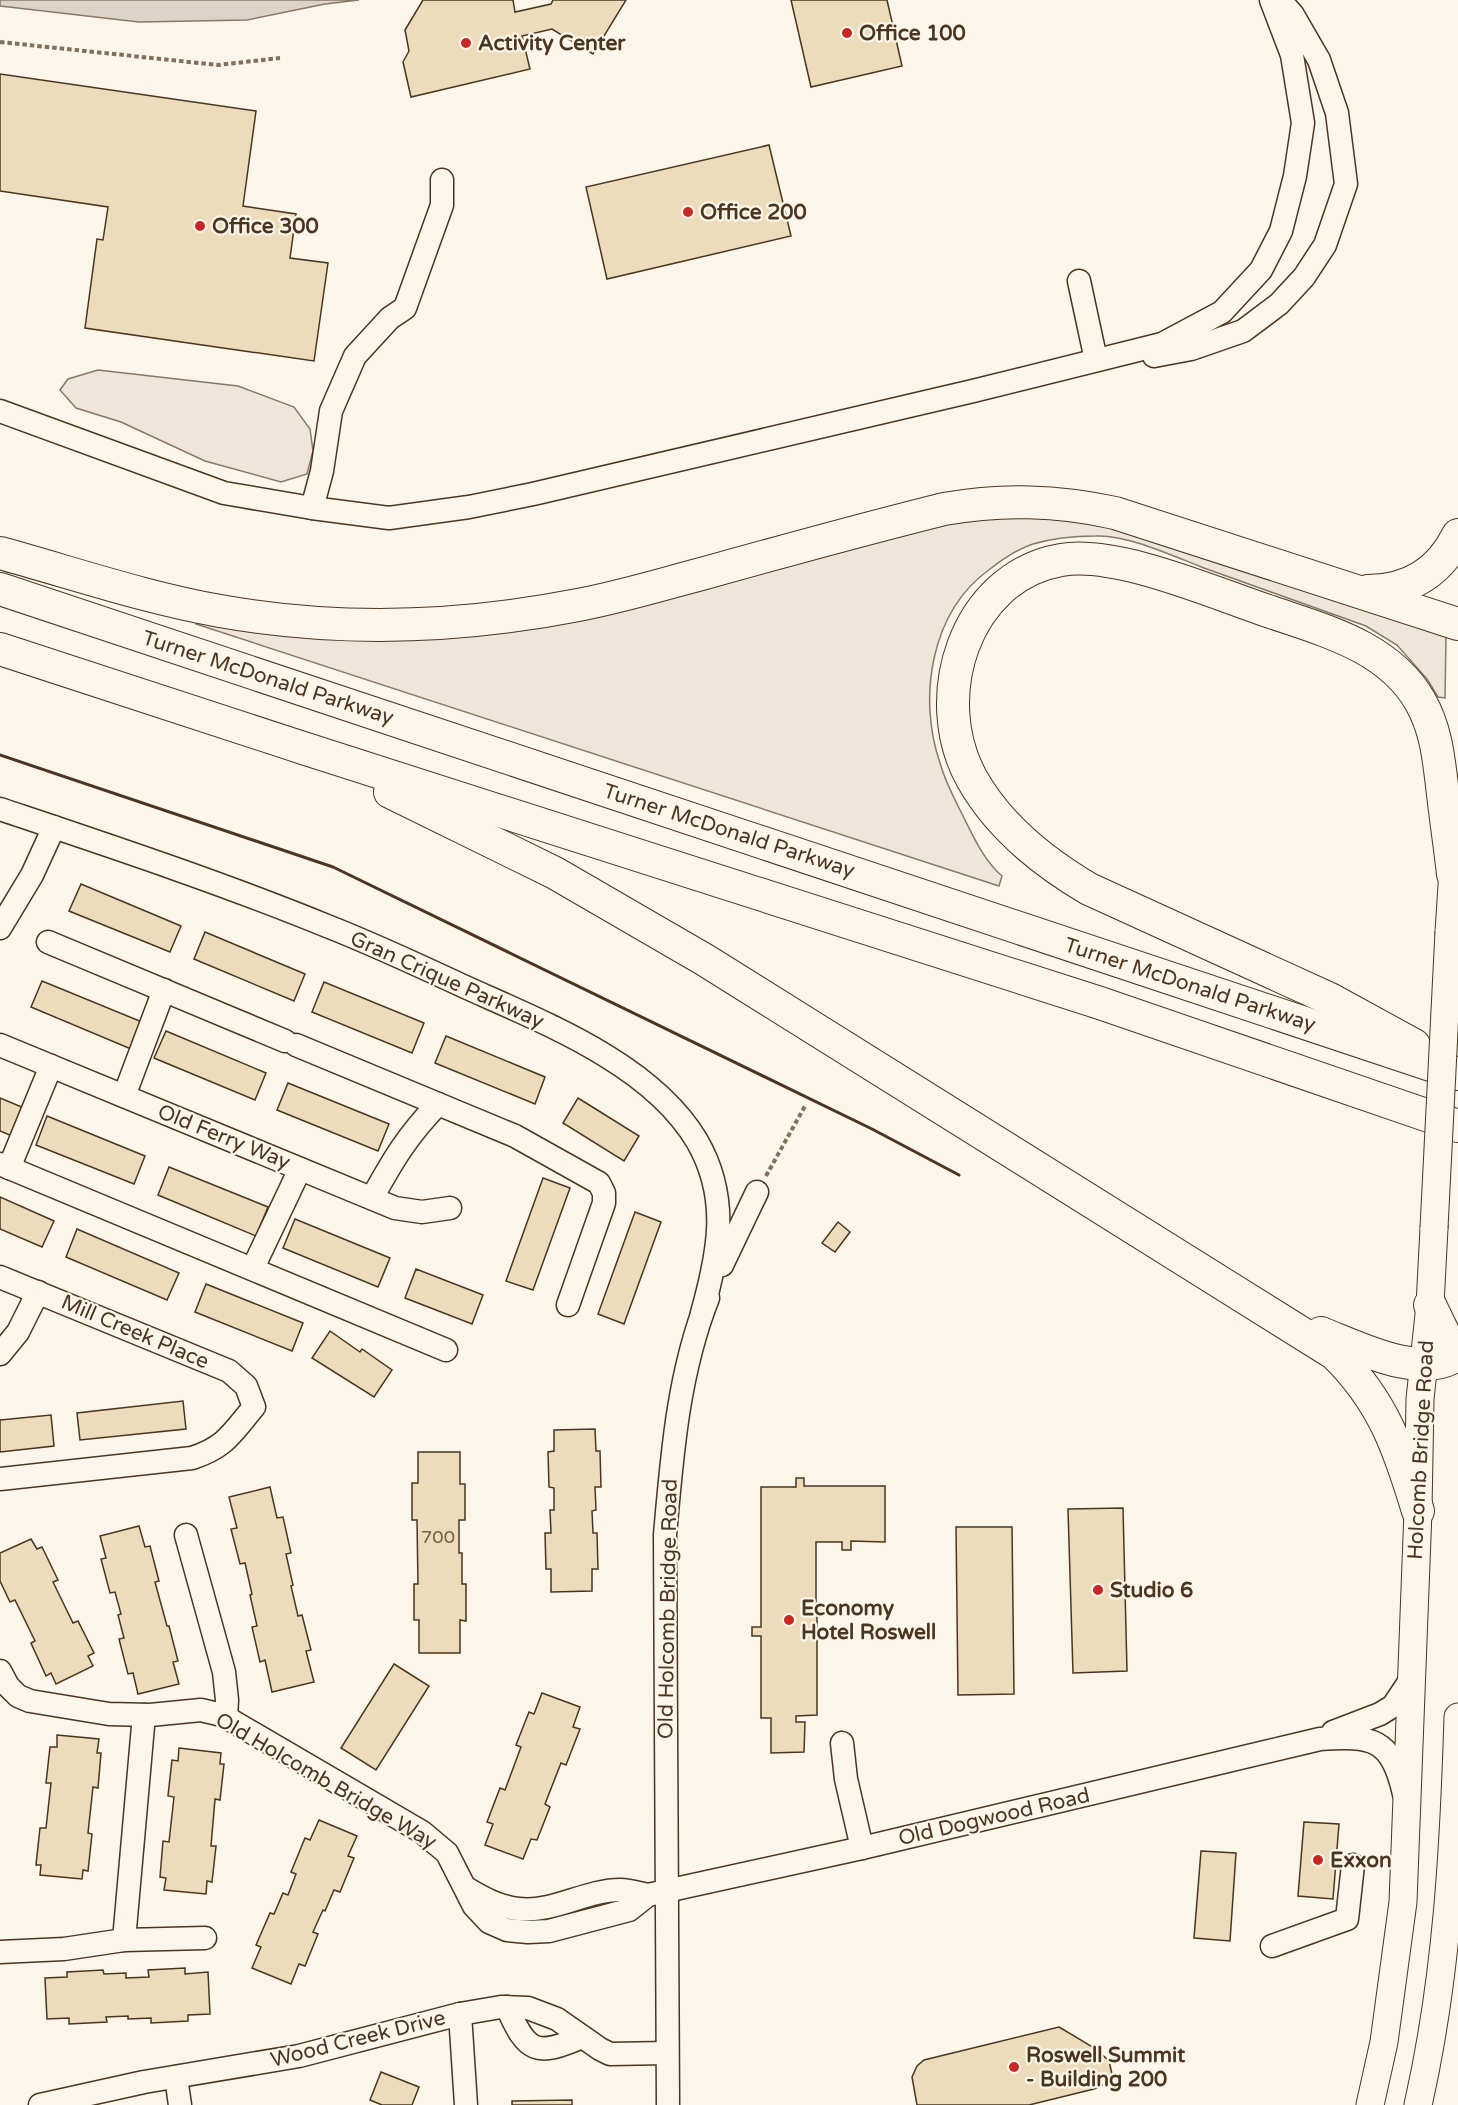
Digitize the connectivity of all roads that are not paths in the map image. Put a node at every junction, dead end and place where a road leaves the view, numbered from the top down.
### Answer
1 (1271, 0) edge
2 (1280, 0) edge
3 (442, 180) dead end
4 (1078, 281) dead end
5 (1096, 360) junction
6 (0, 411) edge
7 (312, 508) junction
8 (1458, 535) edge
9 (0, 553) edge
10 (1343, 587) junction
11 (0, 589) edge
12 (1458, 624) edge
13 (0, 649) edge
14 (303, 748) junction
15 (1458, 793) edge
16 (0, 809) edge
17 (54, 828) junction
18 (1453, 874) junction
19 (0, 928) edge
20 (48, 942) dead end
21 (164, 990) junction
22 (0, 1045) edge
23 (51, 1066) junction
24 (1458, 1073) edge
25 (124, 1096) junction
26 (438, 1104) junction
27 (1458, 1126) edge
28 (5, 1166) edge
29 (300, 1168) junction
30 (757, 1192) road end
31 (372, 1198) junction
32 (450, 1208) dead end
33 (253, 1268) junction
34 (0, 1277) edge
35 (38, 1292) junction
36 (568, 1305) dead end
37 (1430, 1305) junction
38 (702, 1313) junction
39 (1275, 1316) junction
40 (446, 1350) dead end
41 (1458, 1353) edge
42 (0, 1354) edge
43 (1422, 1364) junction
44 (0, 1479) edge
45 (1418, 1511) junction
46 (186, 1535) dead end
47 (0, 1671) edge
48 (1411, 1680) junction
49 (144, 1715) junction
50 (226, 1717) junction
51 (1458, 1717) edge
52 (1320, 1739) junction
53 (842, 1743) dead end
54 (1457, 1798) edge
55 (1405, 1800) junction
56 (862, 1848) junction
57 (1353, 1865) dead end
58 (657, 1894) junction
59 (205, 1938) dead end
60 (124, 1940) junction
61 (1272, 1946) dead end
62 (0, 1952) edge
63 (507, 2007) junction
64 (460, 2014) junction
65 (582, 2037) junction
66 (667, 2053) junction
67 (176, 2077) junction
68 (40, 2105) edge
69 (180, 2105) edge
70 (466, 2105) edge
71 (668, 2105) edge
72 (1371, 2105) edge
73 (1418, 2105) edge

1 - 5 street
2 - 5 street
3 - 7 street
4 - 5 street
5 - 7 street
6 - 7 street
8 - 10 highway
9 - 10 highway
10 - 12 highway
11 - 24 highway, Turner McDonald Parkway
13 - 14 highway
14 - 27 highway
14 - 39 highway
15 - 18 main road, Holcomb Bridge Road
16 - 17 street, Gran Crique Parkway
17 - 19 street
17 - 38 street, Gran Crique Parkway
18 - 24 highway
18 - 37 main road, Holcomb Bridge Road, bridge
20 - 21 street
21 - 25 street
21 - 26 street
22 - 23 street, Old Ferry Way
23 - 25 street, Old Ferry Way
23 - 28 street
25 - 29 street, Old Ferry Way
26 - 31 street
26 - 36 street
28 - 33 street
29 - 31 street, Old Ferry Way
29 - 33 street
30 - 38 street, Old Holcomb Bridge Road
31 - 32 street, Old Ferry Way
33 - 40 street
34 - 35 street, Mill Creek Place
35 - 42 street
35 - 44 street, Mill Creek Place
37 - 41 highway
37 - 43 main road, Holcomb Bridge Road
38 - 58 street, Old Holcomb Bridge Road
39 - 43 highway
39 - 45 highway
41 - 43 highway
43 - 45 main road, Holcomb Bridge Road
45 - 48 main road, Holcomb Bridge Road
46 - 50 street
47 - 49 street, Old Holcomb Bridge Way
48 - 52 street, Old Dogwood Road
48 - 55 main road, Holcomb Bridge Road
49 - 50 street, Old Holcomb Bridge Way
49 - 60 street
50 - 58 street, Old Holcomb Bridge Way
51 - 54 main road
52 - 55 street, Old Dogwood Road
52 - 56 street, Old Dogwood Road
53 - 56 street
54 - 73 main road
55 - 72 main road, Holcomb Bridge Road
56 - 58 street, Old Dogwood Road
57 - 61 street
58 - 66 street, Old Holcomb Bridge Road
59 - 60 street
60 - 62 street
63 - 64 street, Wood Creek Drive
63 - 65 street, Wood Creek Drive
63 - 65 street
64 - 67 street, Wood Creek Drive
64 - 70 street
65 - 66 street, Wood Creek Drive
66 - 71 street, Old Holcomb Bridge Road
67 - 68 street, Wood Creek Drive
67 - 69 street

